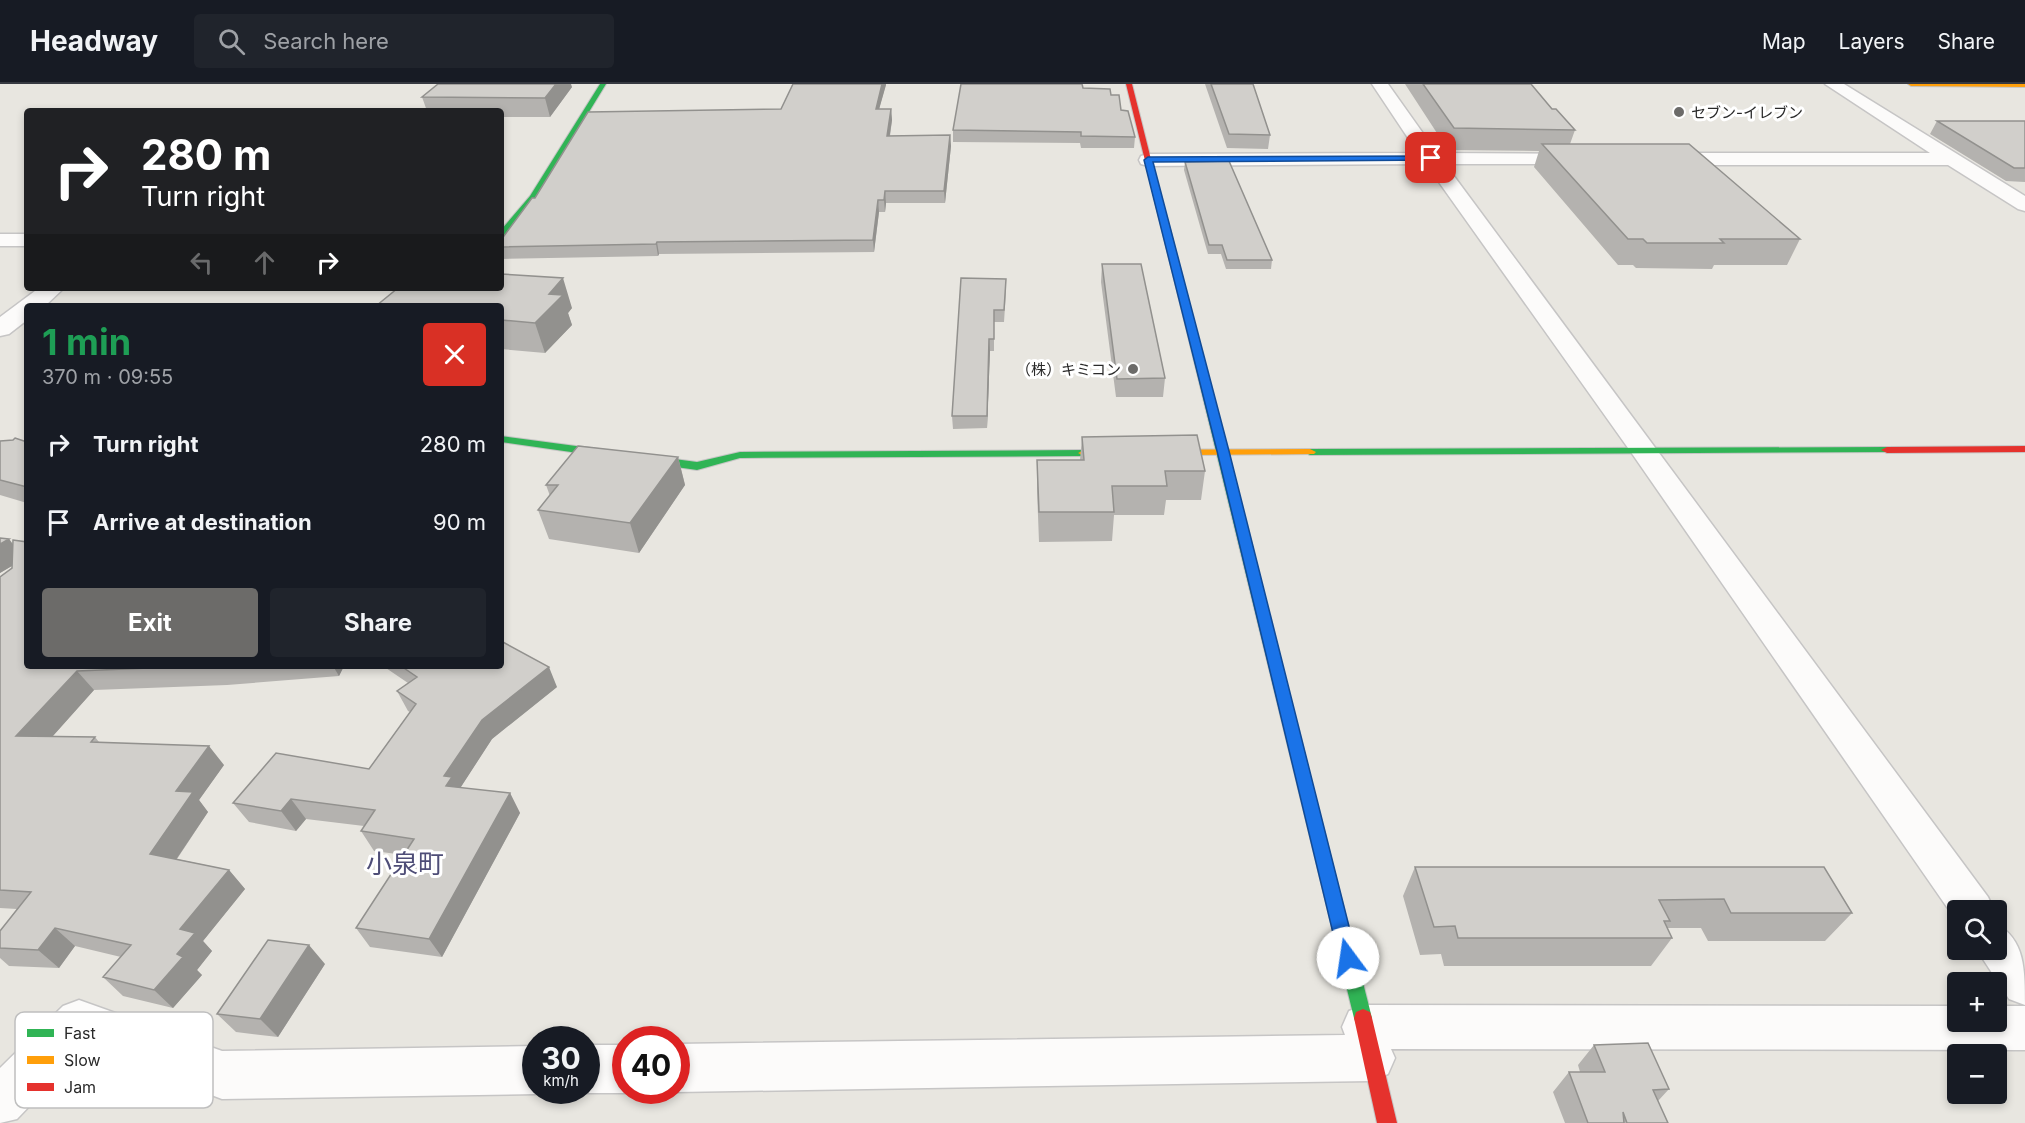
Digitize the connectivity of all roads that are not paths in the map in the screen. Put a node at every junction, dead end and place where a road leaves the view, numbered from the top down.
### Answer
1 (603, 84) edge
2 (1129, 84) edge
3 (1380, 84) edge
4 (1833, 84) edge
5 (1911, 84) edge
6 (2025, 85) edge
7 (1431, 158) junction
8 (1596, 159) edge
9 (1643, 159) edge
10 (1950, 159) junction
11 (1148, 160) junction
12 (2025, 205) edge
13 (504, 231) edge
14 (0, 240) edge
15 (24, 240) edge
16 (49, 291) edge
17 (33, 303) edge
18 (24, 310) edge
19 (0, 329) edge
20 (504, 439) edge
21 (1643, 449) junction
22 (2025, 449) edge
23 (1223, 451) junction
24 (1966, 900) edge
25 (2007, 959) edge
26 (2025, 984) edge
27 (2025, 1028) edge
28 (1368, 1042) junction
29 (690, 1067) edge
30 (522, 1070) edge
31 (213, 1072) edge
32 (15, 1087) edge
33 (0, 1102) edge
34 (1387, 1123) edge

1 - 13 main road
2 - 11 main road
3 - 7 street
4 - 10 street
5 - 6 main road
7 - 8 street
7 - 11 street
7 - 21 street
9 - 10 street
10 - 12 street
11 - 23 main road
14 - 15 street
16 - 17 street
18 - 19 street
20 - 23 main road
21 - 22 main road
21 - 23 main road
21 - 24 street
23 - 28 main road
25 - 26 street
27 - 28 street
28 - 29 street
28 - 34 main road
30 - 31 street
32 - 33 street

